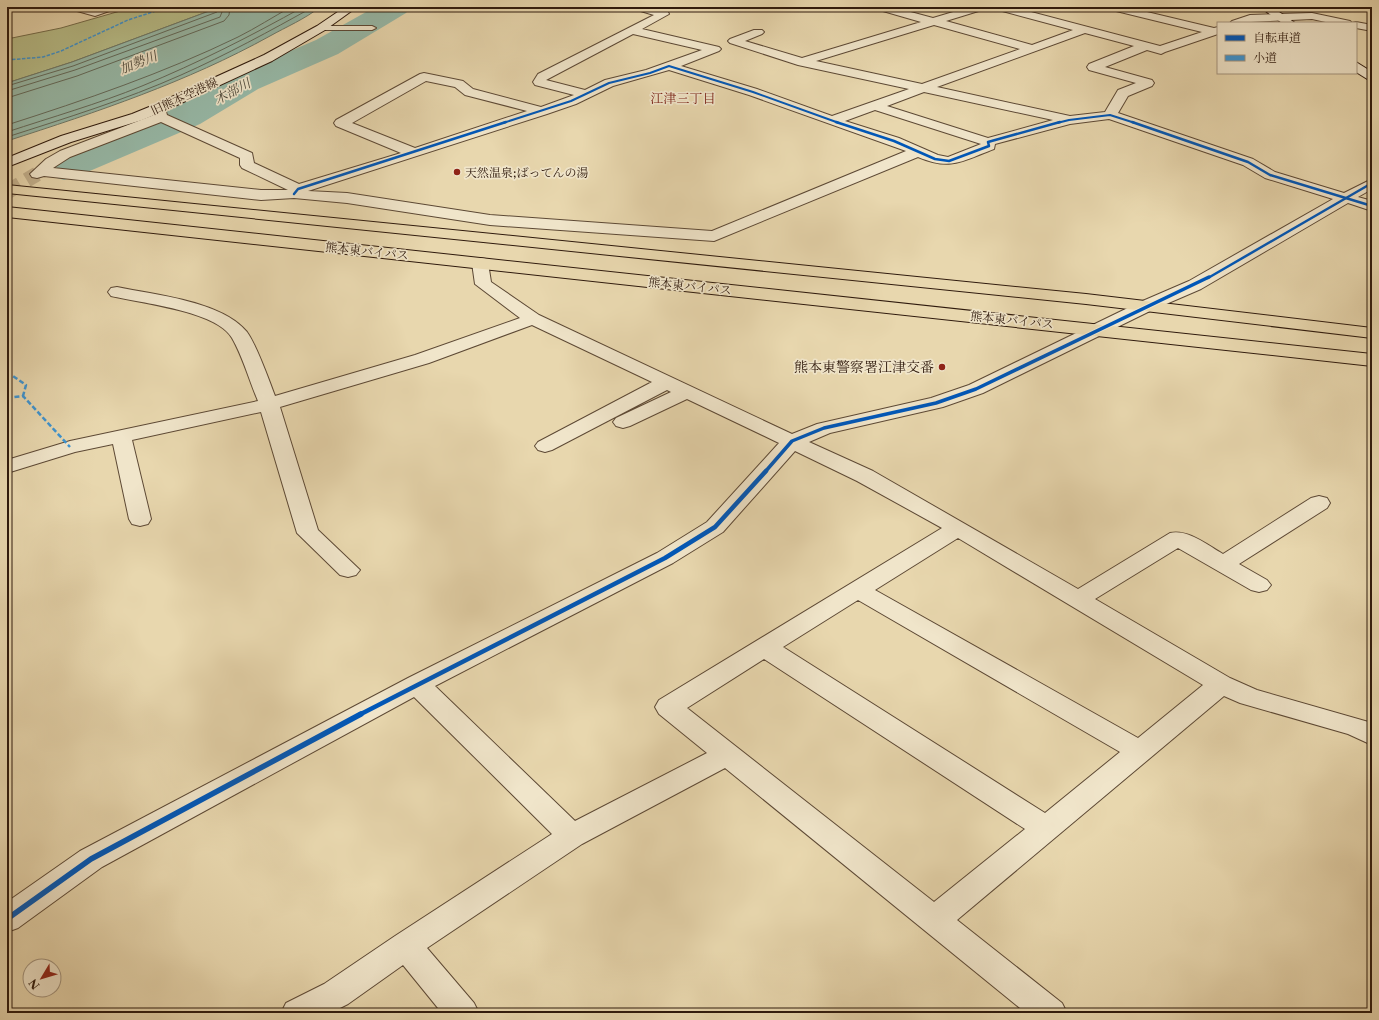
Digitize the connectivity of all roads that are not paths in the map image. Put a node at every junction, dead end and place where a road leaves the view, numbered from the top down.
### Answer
1 (74, 7) edge
2 (111, 7) edge
3 (352, 7) edge
4 (638, 7) edge
5 (880, 7) edge
6 (981, 7) edge
7 (999, 7) edge
8 (1112, 7) edge
9 (1265, 7) edge
10 (1285, 20) edge
11 (936, 22) junction
12 (1239, 22) edge
13 (1341, 22) edge
14 (1357, 25) edge
15 (321, 28) junction
16 (372, 28) dead end
17 (1372, 28) edge
18 (631, 30) junction
19 (1084, 30) junction
20 (1215, 30) edge
21 (758, 32) dead end
22 (1146, 46) junction
23 (1034, 49) junction
24 (802, 62) junction
25 (669, 66) junction
26 (1357, 67) edge
27 (1372, 78) edge
28 (923, 88) junction
29 (586, 94) junction
30 (876, 106) junction
31 (542, 111) junction
32 (160, 113) junction
33 (1110, 115) junction
34 (1069, 120) junction
35 (832, 121) junction
36 (988, 142) junction
37 (919, 151) junction
38 (414, 153) junction
39 (7, 163) edge
40 (1372, 183) edge
41 (7, 189) edge
42 (296, 192) junction
43 (1348, 199) junction
44 (1372, 206) edge
45 (501, 207) dead end
46 (7, 212) edge
47 (490, 220) junction
48 (476, 237) junction
49 (480, 263) junction
50 (117, 292) dead end
51 (1144, 307) junction
52 (534, 319) junction
53 (1098, 330) junction
54 (1372, 332) edge
55 (1372, 360) edge
56 (667, 382) junction
57 (688, 392) junction
58 (269, 404) junction
59 (622, 422) dead end
60 (121, 436) junction
61 (792, 441) junction
62 (545, 446) dead end
63 (7, 467) edge
64 (1319, 503) dead end
65 (140, 519) dead end
66 (958, 528) junction
67 (1222, 564) junction
68 (348, 570) dead end
69 (1259, 585) dead end
70 (858, 590) junction
71 (1078, 599) junction
72 (764, 647) junction
73 (417, 684) junction
74 (1221, 684) junction
75 (1372, 735) edge
76 (1139, 751) junction
77 (727, 755) junction
78 (1047, 828) junction
79 (572, 836) junction
80 (7, 918) edge
81 (935, 920) junction
82 (406, 945) junction
83 (298, 1013) edge
84 (462, 1013) edge
85 (1050, 1013) edge

1 - 2 street
3 - 15 street, 旧熊本空港線
4 - 18 street
5 - 11 street
6 - 11 street
7 - 19 street
8 - 20 street
9 - 10 street
10 - 12 street
10 - 13 street
11 - 23 street
11 - 24 street
14 - 17 street
15 - 16 lane
15 - 32 street, 旧熊本空港線
18 - 25 street
18 - 29 street
19 - 22 street
19 - 23 street
20 - 22 street
21 - 24 street
22 - 33 street
23 - 28 street
24 - 28 street
25 - 29 street
25 - 35 street
26 - 27 street
28 - 30 street
28 - 34 street
29 - 31 street
30 - 35 street
30 - 36 street
31 - 38 street
31 - 38 street
32 - 39 street, 旧熊本空港線
32 - 42 street
32 - 42 street
33 - 34 street
33 - 43 street
34 - 36 street
35 - 37 street
36 - 37 street
37 - 47 street
38 - 42 street
40 - 43 street
41 - 48 highway, 熊本東バイパス
42 - 47 street
43 - 44 street
43 - 51 street
45 - 47 street
46 - 49 highway, 熊本東バイパス
47 - 48 street
48 - 51 highway, 熊本東バイパス
49 - 52 street
49 - 53 highway, 熊本東バイパス
50 - 58 street
51 - 53 street
51 - 54 highway, 熊本東バイパス
52 - 56 street
52 - 58 street
53 - 55 highway, 熊本東バイパス
53 - 61 street
56 - 57 street
56 - 62 street
57 - 59 street
57 - 61 street
58 - 60 street
58 - 68 street
60 - 63 street
60 - 65 street
61 - 66 street
61 - 73 street
64 - 67 street
66 - 70 street
66 - 71 street
67 - 69 street
67 - 71 street
70 - 72 street
70 - 76 street
71 - 74 street
72 - 77 street
72 - 78 street
73 - 79 street
73 - 80 street
74 - 75 street
74 - 76 street
76 - 78 street
77 - 79 street
77 - 81 street
78 - 81 street
79 - 82 street
81 - 85 street
82 - 83 street
82 - 84 street

